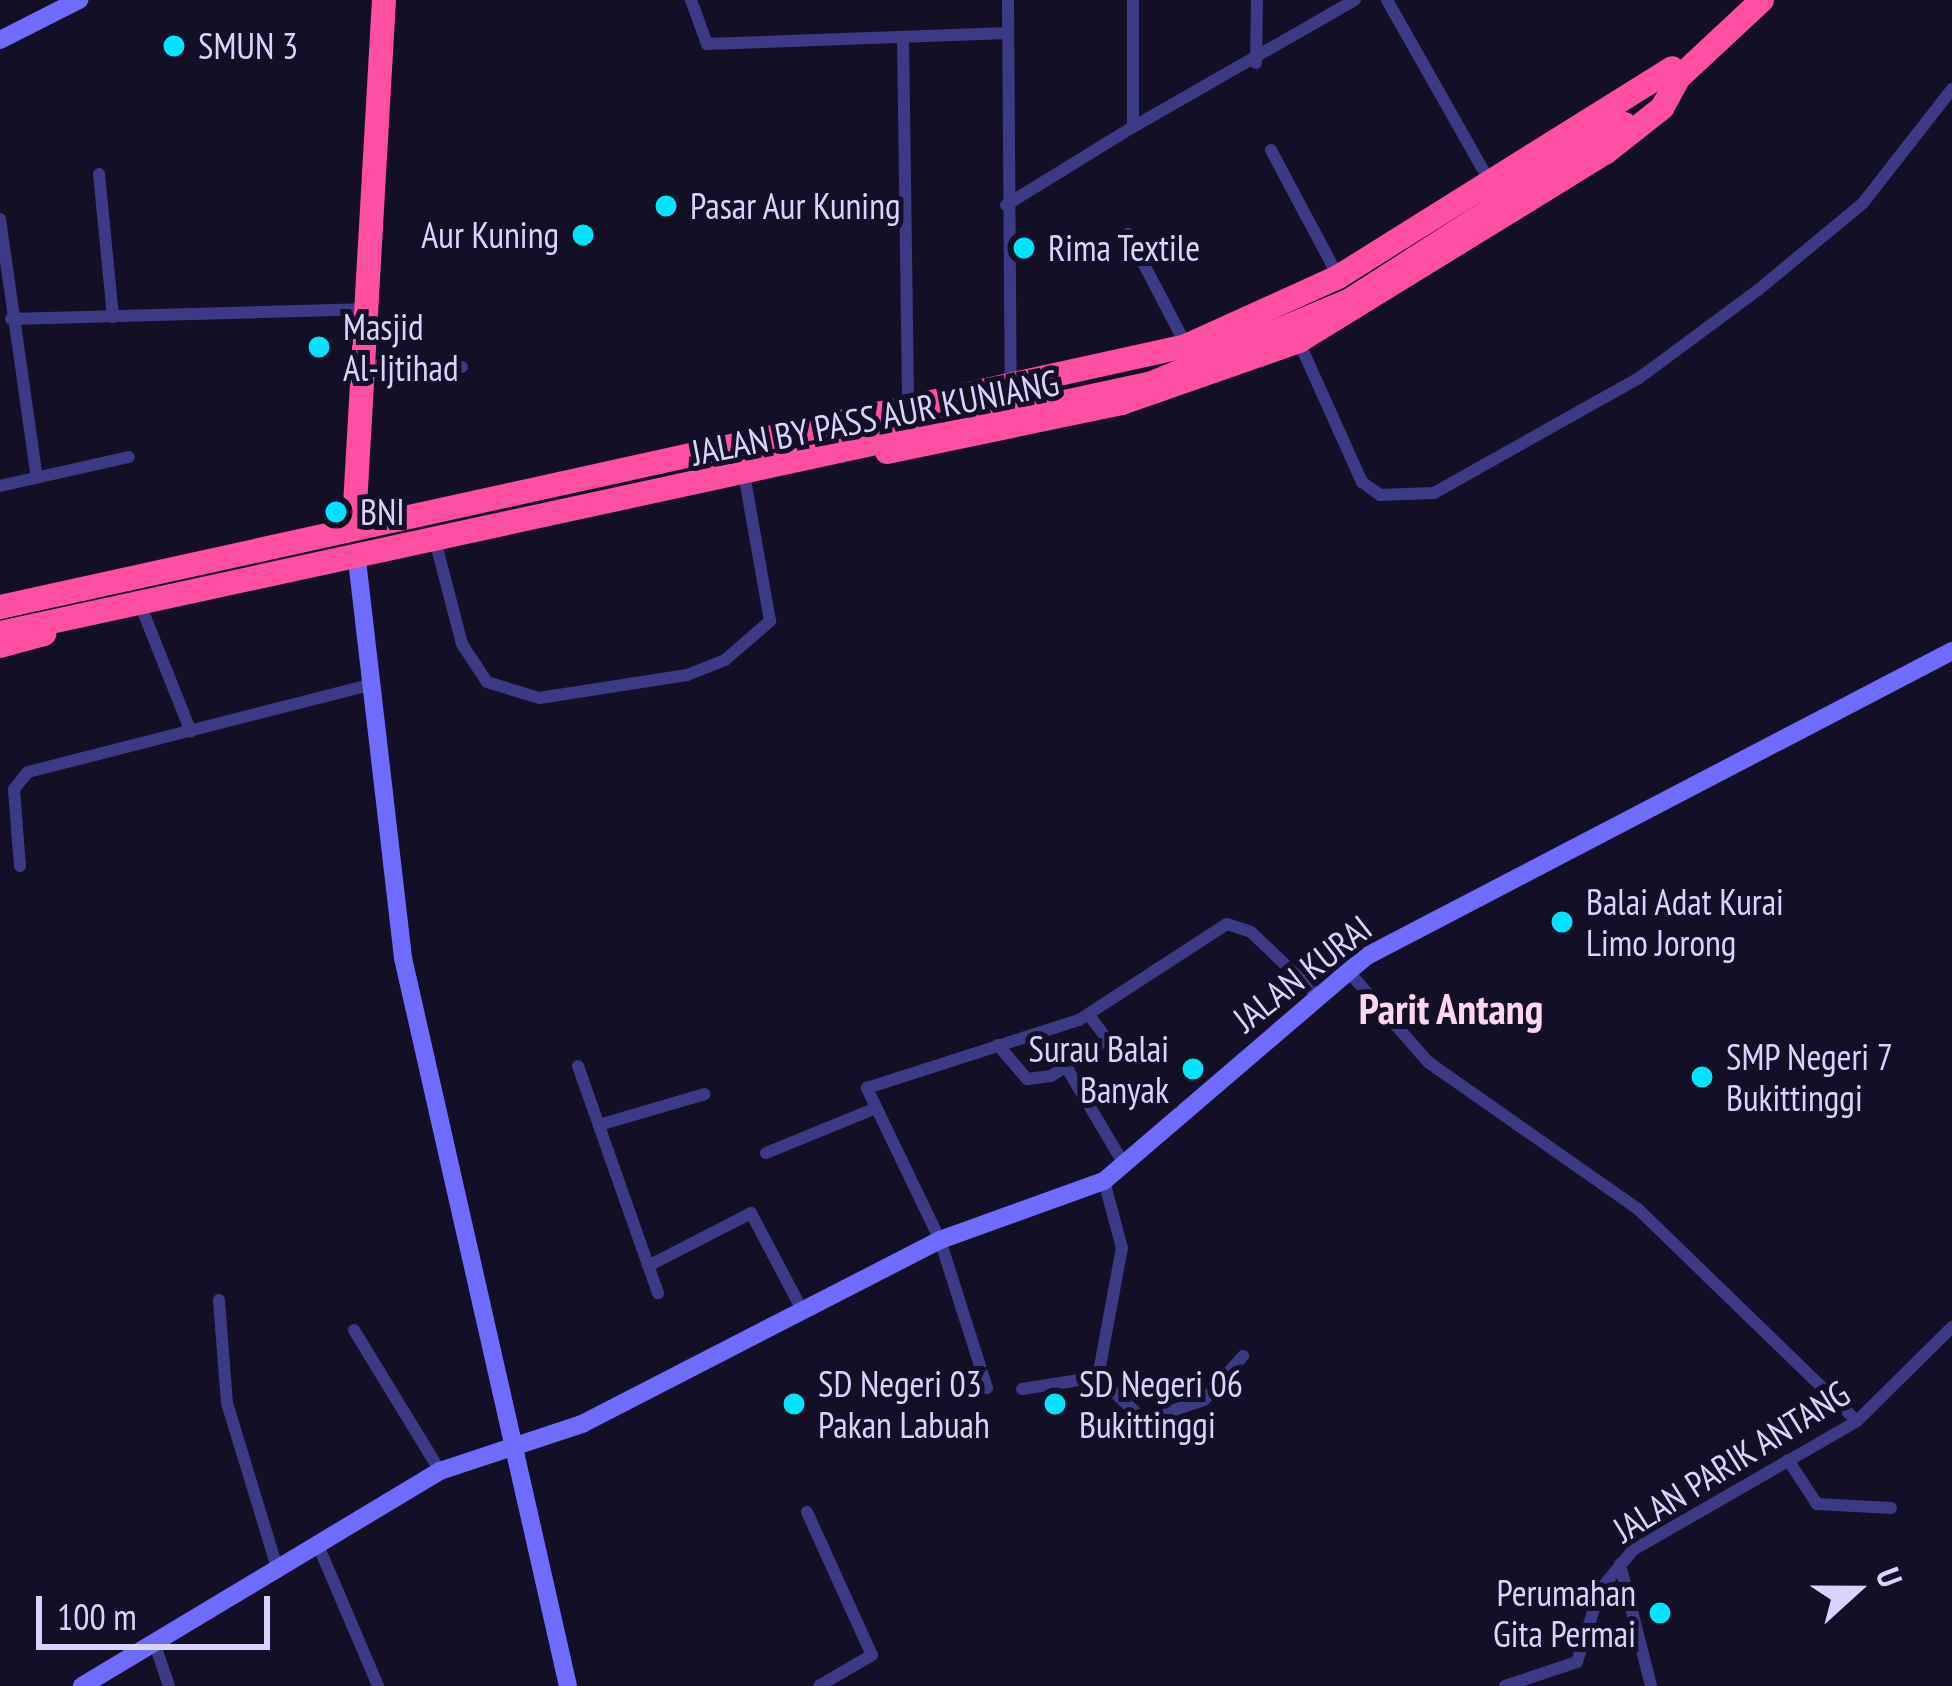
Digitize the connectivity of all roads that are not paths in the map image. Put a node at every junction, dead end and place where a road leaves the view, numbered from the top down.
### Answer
1 (79, 0) edge
2 (384, 0) edge
3 (691, 0) edge
4 (1008, 0) edge
5 (1133, 0) edge
6 (1257, 0) edge
7 (1355, 0) edge
8 (1387, 0) edge
9 (1740, 0) edge
10 (1762, 0) edge
11 (1008, 33) junction
12 (903, 37) junction
13 (0, 40) edge
14 (1256, 63) junction
15 (1676, 72) junction
16 (1952, 89) edge
17 (1619, 120) junction
18 (1133, 127) junction
19 (1271, 150) dead end
20 (99, 174) dead end
21 (1491, 183) junction
22 (1006, 205) junction
23 (0, 219) edge
24 (1128, 234) dead end
25 (1338, 277) junction
26 (362, 309) junction
27 (112, 317) junction
28 (11, 319) junction
29 (1299, 341) junction
30 (1186, 346) junction
31 (361, 364) junction
32 (463, 367) dead end
33 (1011, 390) junction
34 (908, 411) junction
35 (130, 457) dead end
36 (36, 472) junction
37 (745, 479) junction
38 (569, 481) junction
39 (0, 486) edge
40 (575, 514) junction
41 (354, 523) junction
42 (436, 544) junction
43 (357, 560) junction
44 (0, 607) edge
45 (142, 609) junction
46 (0, 620) edge
47 (0, 633) edge
48 (0, 646) edge
49 (1952, 651) edge
50 (373, 683) junction
51 (191, 732) junction
52 (20, 866) dead end
53 (1348, 970) junction
54 (1317, 995) junction
55 (1089, 1015) junction
56 (998, 1045) junction
57 (578, 1066) dead end
58 (1068, 1070) junction
59 (705, 1094) dead end
60 (874, 1109) junction
61 (599, 1124) junction
62 (766, 1153) dead end
63 (1125, 1167) junction
64 (1104, 1181) junction
65 (940, 1240) junction
66 (650, 1265) junction
67 (658, 1293) dead end
68 (219, 1300) dead end
69 (801, 1309) junction
70 (1952, 1327) edge
71 (354, 1330) dead end
72 (1243, 1356) dead end
73 (1098, 1377) junction
74 (987, 1388) dead end
75 (1022, 1388) dead end
76 (1857, 1421) junction
77 (510, 1444) junction
78 (1788, 1460) junction
79 (440, 1471) junction
80 (1891, 1508) dead end
81 (808, 1512) dead end
82 (318, 1545) junction
83 (1620, 1564) junction
84 (277, 1568) junction
85 (154, 1642) junction
86 (82, 1686) edge
87 (169, 1686) edge
88 (378, 1686) edge
89 (568, 1686) edge
90 (819, 1686) edge
91 (1505, 1686) edge
92 (1652, 1686) edge

1 - 13 street
2 - 26 highway
3 - 12 street
4 - 11 street
5 - 18 street
6 - 14 street
7 - 14 street
8 - 21 street
9 - 15 highway, JALAN BY PASS AUR KUNIANG
10 - 15 highway, JALAN BY PASS AUR KUNIANG
11 - 12 street
11 - 22 street
12 - 34 street
14 - 18 street
15 - 17 highway, JALAN BY PASS AUR KUNIANG
15 - 21 highway, JALAN BY PASS AUR KUNIANG
15 - 29 highway, JALAN BY PASS AUR KUNIANG
16 - 29 street
17 - 46 highway, JALAN BY PASS AUR KUNIANG
17 - 47 highway, JALAN BY PASS AUR KUNIANG, bridge
18 - 22 street
19 - 25 street
20 - 27 street
21 - 25 highway, JALAN BY PASS AUR KUNIANG
22 - 33 street
23 - 28 street
24 - 30 street
25 - 30 highway, JALAN BY PASS AUR KUNIANG
26 - 27 street
26 - 31 highway
27 - 28 street
28 - 36 street
29 - 37 highway, JALAN BY PASS AUR KUNIANG
30 - 33 highway, JALAN BY PASS AUR KUNIANG
31 - 32 street
31 - 41 highway
33 - 34 highway, JALAN BY PASS AUR KUNIANG
34 - 38 highway, JALAN BY PASS AUR KUNIANG
35 - 36 street
36 - 39 street
37 - 40 highway, JALAN BY PASS AUR KUNIANG
37 - 42 street
38 - 40 highway
38 - 41 highway, JALAN BY PASS AUR KUNIANG
40 - 42 highway, JALAN BY PASS AUR KUNIANG
41 - 44 highway, JALAN BY PASS AUR KUNIANG
42 - 43 highway, JALAN BY PASS AUR KUNIANG
43 - 45 highway, JALAN BY PASS AUR KUNIANG
43 - 50 street
45 - 48 highway, JALAN BY PASS AUR KUNIANG
45 - 51 street
49 - 53 street, JALAN KURAI
50 - 51 street
50 - 77 street
51 - 52 street
53 - 54 street, JALAN KURAI
53 - 76 street
54 - 55 street
54 - 63 street, JALAN KURAI
55 - 56 street
55 - 58 street
56 - 58 street
56 - 60 street
57 - 61 street
58 - 63 street
59 - 61 street
60 - 62 street
60 - 65 street
61 - 66 street
63 - 64 street, JALAN KURAI
64 - 65 street, JALAN KURAI
64 - 73 street
65 - 69 street, JALAN KURAI
65 - 74 street
66 - 67 street
66 - 69 street
68 - 84 street
69 - 77 street, JALAN KURAI
70 - 76 street, JALAN PARIK ANTANG
71 - 79 street
72 - 73 street
73 - 75 street
76 - 78 street, JALAN PARIK ANTANG
77 - 79 street, JALAN KURAI
77 - 89 street
78 - 80 street
78 - 83 street, JALAN PARIK ANTANG
79 - 82 street, JALAN KURAI
81 - 90 street
82 - 84 street, JALAN KURAI
82 - 88 street
83 - 91 street, JALAN PARIK ANTANG
83 - 92 street
84 - 85 street, JALAN KURAI
85 - 86 street, JALAN KURAI
85 - 87 street

